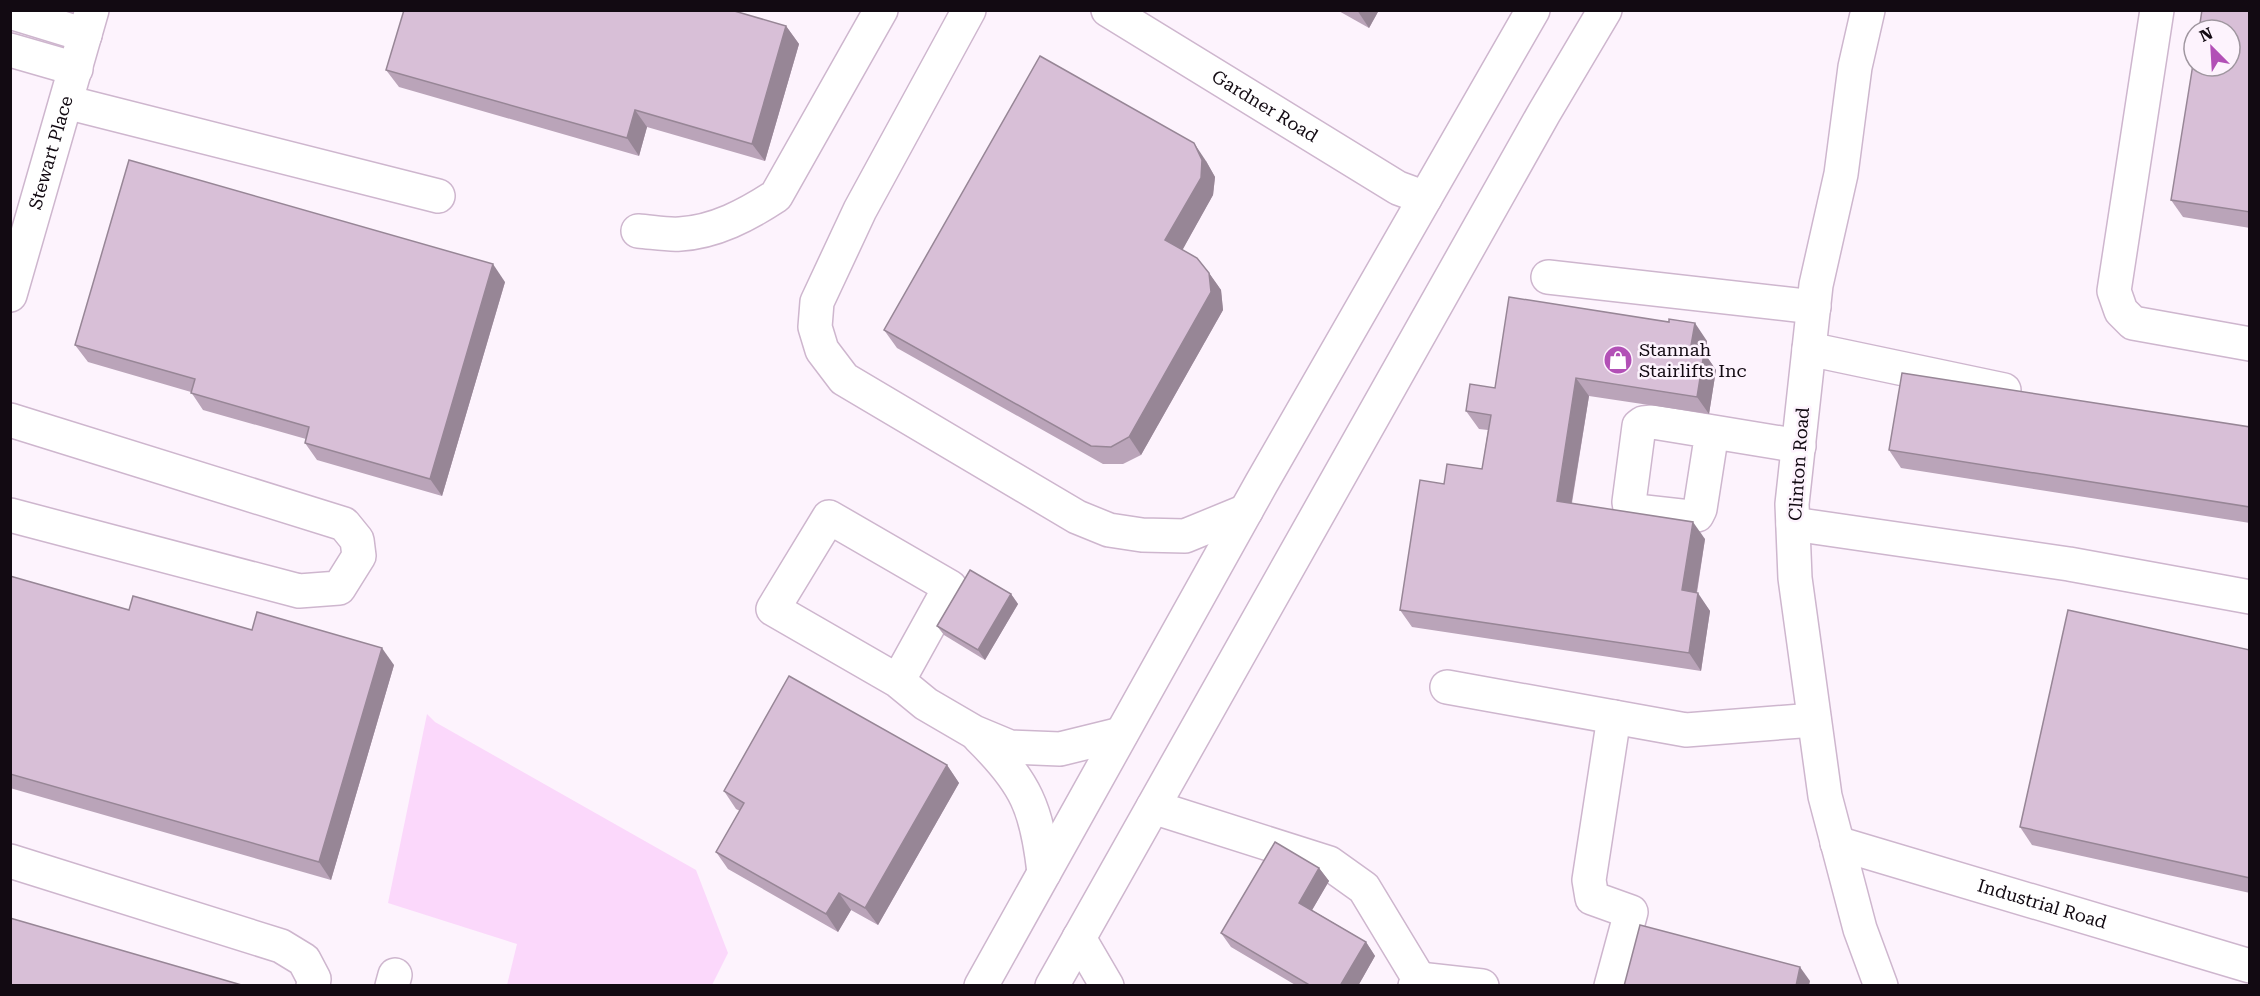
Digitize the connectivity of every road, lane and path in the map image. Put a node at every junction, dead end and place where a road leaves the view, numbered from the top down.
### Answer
1 (881, 10) edge
2 (969, 10) edge
3 (1108, 10) edge
4 (1533, 10) edge
5 (1605, 10) edge
6 (1619, 10) edge
7 (1868, 10) edge
8 (2157, 10) edge
9 (10, 12) edge
10 (89, 23) edge
11 (10, 50) edge
12 (76, 69) junction
13 (66, 102) junction
14 (1544, 113) junction
15 (438, 196) dead end
16 (1425, 198) junction
17 (638, 231) dead end
18 (1548, 277) dead end
19 (10, 295) edge
20 (1814, 307) junction
21 (2250, 344) edge
22 (1809, 349) junction
23 (2032, 394) edge
24 (10, 420) edge
25 (1712, 432) dead end
26 (1799, 446) junction
27 (1246, 511) junction
28 (10, 515) edge
29 (1793, 524) junction
30 (2250, 597) edge
31 (898, 681) junction
32 (1447, 687) dead end
33 (1614, 717) junction
34 (1814, 720) junction
35 (974, 732) junction
36 (1121, 735) junction
37 (1153, 807) junction
38 (1837, 843) junction
39 (10, 861) edge
40 (1044, 873) junction
41 (1079, 938) junction
42 (2250, 966) edge
43 (1417, 982) edge
44 (313, 986) edge
45 (981, 986) edge
46 (1052, 986) edge
47 (1107, 986) edge
48 (1482, 986) edge
49 (1611, 986) edge
50 (1881, 986) edge

1 - 17 main road
2 - 27 main road
3 - 16 main road, Gardner Road
4 - 16 main road
5 - 14 main road
6 - 14 main road
7 - 20 main road, Clinton Road
8 - 21 main road
9 - 10 main road
10 - 12 main road, Stewart Place
11 - 12 main road
12 - 13 main road, Stewart Place
13 - 15 main road
13 - 19 main road, Stewart Place
14 - 37 main road
16 - 27 main road
18 - 20 main road
20 - 22 main road, Clinton Road
22 - 23 main road
22 - 26 main road, Clinton Road
24 - 28 main road
25 - 26 main road
26 - 29 main road, Clinton Road
27 - 36 main road
29 - 30 main road
29 - 34 main road, Clinton Road
31 - 31 main road
31 - 35 main road
32 - 33 main road
33 - 34 main road
33 - 49 main road
34 - 38 main road, Clinton Road
35 - 36 main road
35 - 40 main road
36 - 40 main road
37 - 41 main road
37 - 43 main road
38 - 42 main road, Industrial Road
38 - 50 main road, Clinton Road
39 - 44 main road
40 - 45 main road
41 - 46 main road
41 - 47 main road
43 - 48 main road

